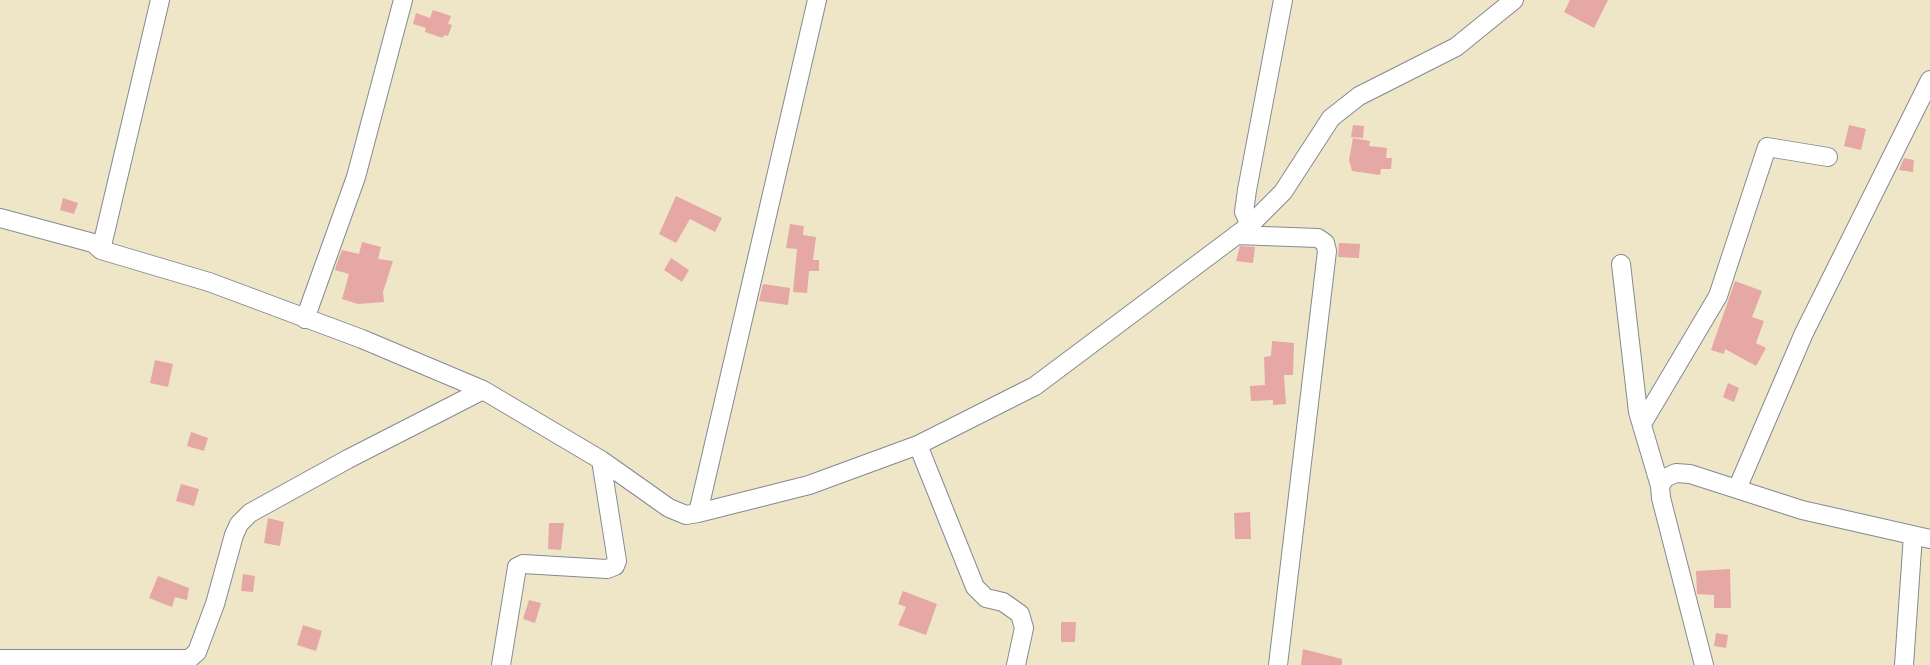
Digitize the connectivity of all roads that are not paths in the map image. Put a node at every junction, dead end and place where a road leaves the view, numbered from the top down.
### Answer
1 (160, 0) edge
2 (403, 0) edge
3 (817, 0) edge
4 (1283, 0) edge
5 (1514, 0) edge
6 (1930, 80) edge
7 (1828, 157) dead end
8 (0, 218) edge
9 (1243, 230) junction
10 (101, 250) junction
11 (1621, 264) dead end
12 (305, 319) junction
13 (483, 390) junction
14 (1642, 424) junction
15 (918, 445) junction
16 (601, 460) junction
17 (1660, 486) junction
18 (1737, 489) junction
19 (699, 513) junction
20 (1921, 537) edge
21 (0, 658) edge
22 (501, 665) edge
23 (1016, 665) edge
24 (1278, 665) edge
25 (1704, 665) edge
26 (1904, 665) edge

1 - 10 street
2 - 12 street
3 - 19 street
4 - 9 street
5 - 9 street
6 - 18 street
7 - 14 street
8 - 10 street
9 - 15 street
9 - 24 street
10 - 12 street
11 - 14 street
12 - 13 street
13 - 16 street
13 - 21 street
14 - 17 street
15 - 19 street
15 - 23 street
16 - 19 street
16 - 22 street
17 - 18 street
17 - 25 street
18 - 20 street
20 - 26 street

